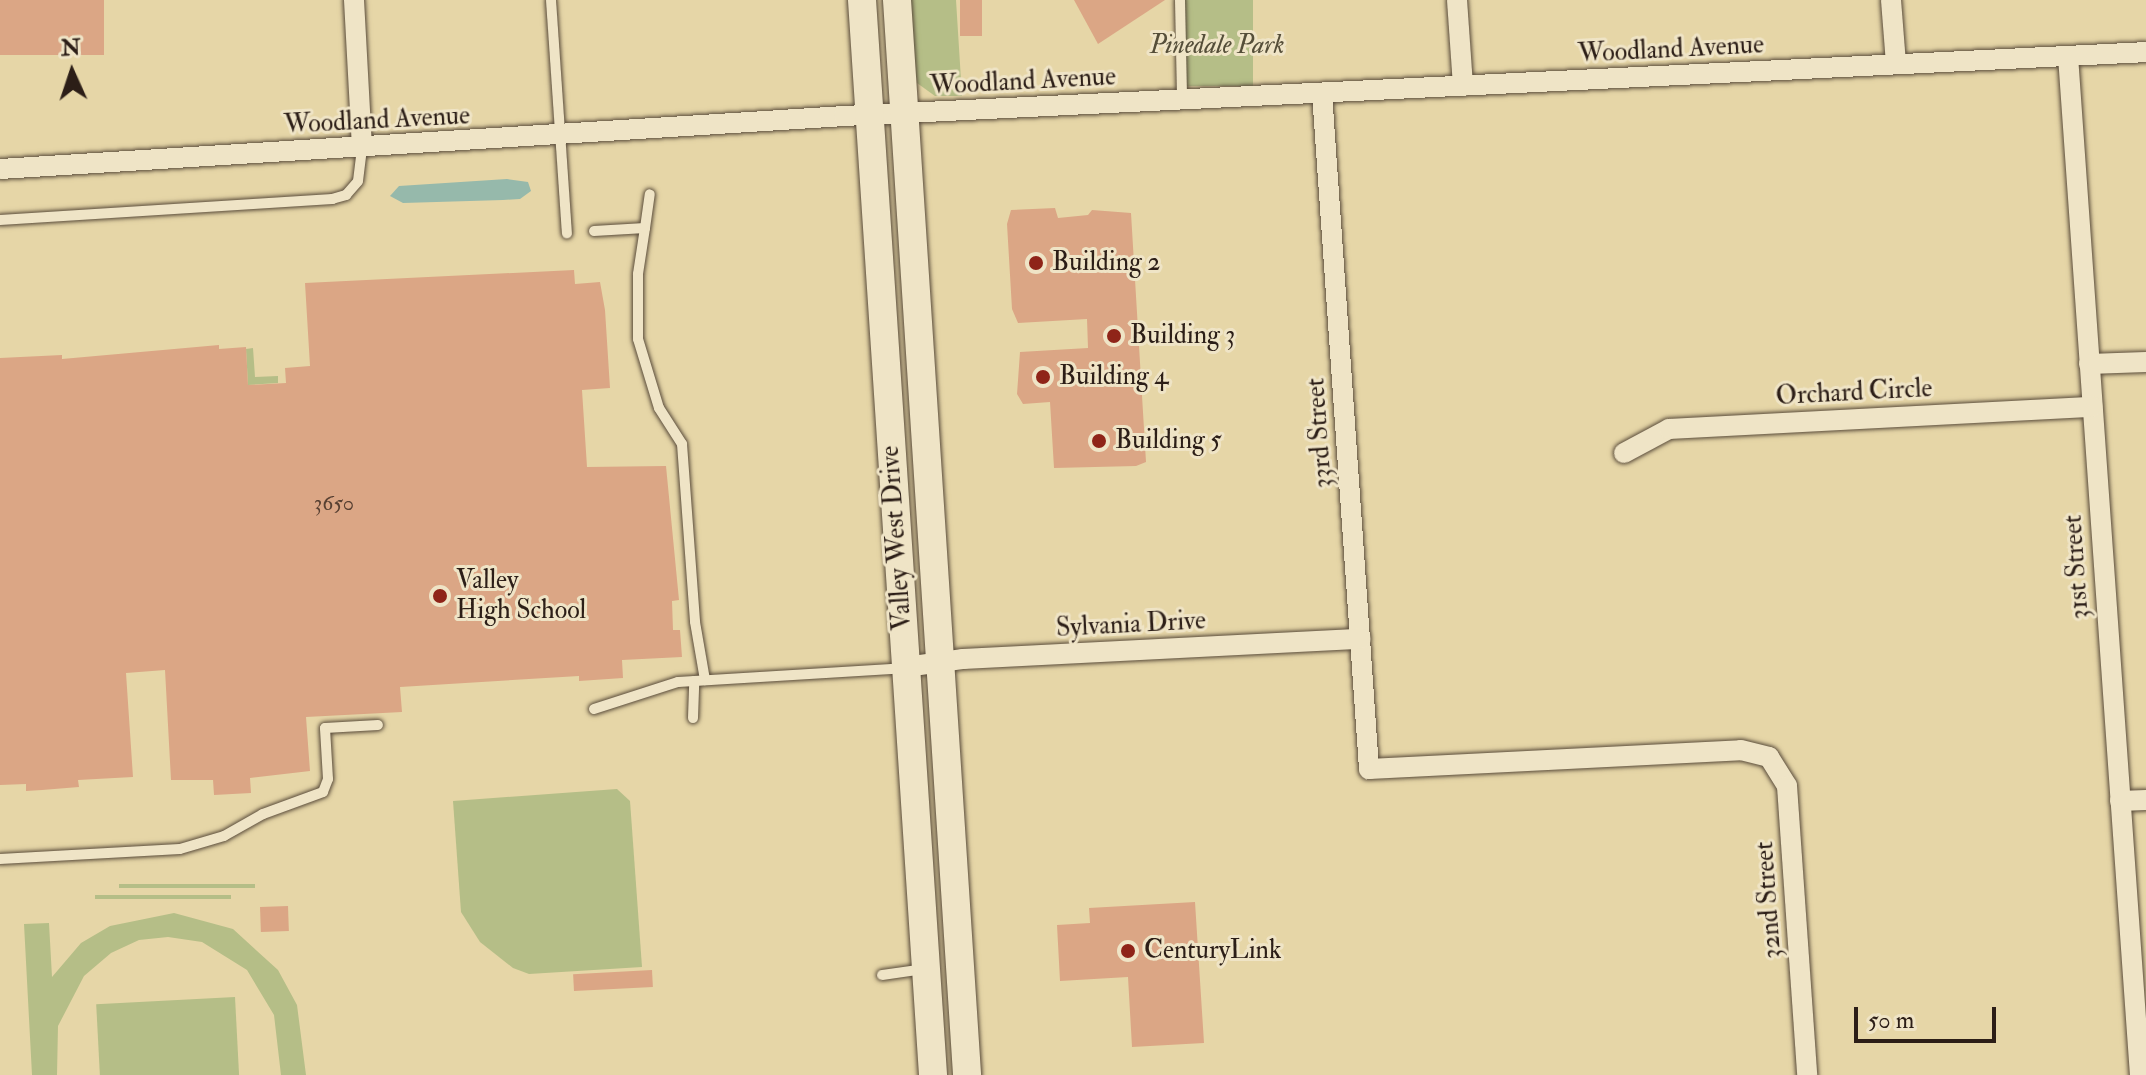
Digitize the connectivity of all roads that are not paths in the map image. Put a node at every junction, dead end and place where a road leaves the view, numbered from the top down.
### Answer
1 (354, 0) edge
2 (551, 0) edge
3 (862, 0) edge
4 (897, 0) edge
5 (1180, 0) edge
6 (1457, 0) edge
7 (1891, 0) edge
8 (2146, 52) edge
9 (2068, 56) junction
10 (1896, 64) junction
11 (1463, 86) junction
12 (1322, 93) junction
13 (1182, 99) junction
14 (905, 114) junction
15 (870, 115) junction
16 (559, 137) junction
17 (362, 146) junction
18 (0, 169) edge
19 (650, 194) dead end
20 (0, 220) edge
21 (645, 228) junction
22 (594, 231) dead end
23 (567, 233) dead end
24 (2146, 362) edge
25 (2089, 364) junction
26 (2092, 407) junction
27 (1624, 453) dead end
28 (1360, 639) junction
29 (941, 661) junction
30 (906, 667) junction
31 (700, 680) junction
32 (594, 709) dead end
33 (693, 718) dead end
34 (378, 725) dead end
35 (1741, 750) joint
36 (2146, 800) edge
37 (2120, 801) junction
38 (0, 859) edge
39 (925, 969) junction
40 (882, 975) dead end
41 (933, 1075) edge
42 (967, 1075) edge
43 (1807, 1075) edge
44 (2140, 1075) edge

1 - 17 street
2 - 16 lane
3 - 15 main road, Valley West Drive
4 - 14 main road, Valley West Drive
5 - 13 lane
6 - 11 street
7 - 10 street
8 - 9 street, Woodland Avenue
9 - 10 street, Woodland Avenue
9 - 25 street, 31st Street
10 - 11 street, Woodland Avenue
11 - 12 street, Woodland Avenue
12 - 13 street, Woodland Avenue
12 - 28 street, 33rd Street
13 - 14 street, Woodland Avenue
14 - 15 street, Woodland Avenue
14 - 29 main road, Valley West Drive
15 - 16 street, Woodland Avenue
15 - 30 main road, Valley West Drive
16 - 17 street, Woodland Avenue
16 - 23 lane
17 - 18 street, Woodland Avenue
17 - 20 lane
19 - 21 lane
21 - 22 lane
21 - 31 lane
24 - 25 street
25 - 26 street, 31st Street
26 - 27 street, Orchard Circle
26 - 37 street, 31st Street
28 - 29 street, Sylvania Drive
28 - 35 street, 33rd Street
29 - 30 street, Sylvania Drive
29 - 42 main road, Valley West Drive
30 - 31 lane
30 - 39 main road, Valley West Drive
31 - 32 lane
31 - 33 lane
34 - 38 lane
35 - 43 street, 32nd Street
36 - 37 street
37 - 44 street, 31st Street
39 - 40 lane
39 - 41 main road, Valley West Drive

